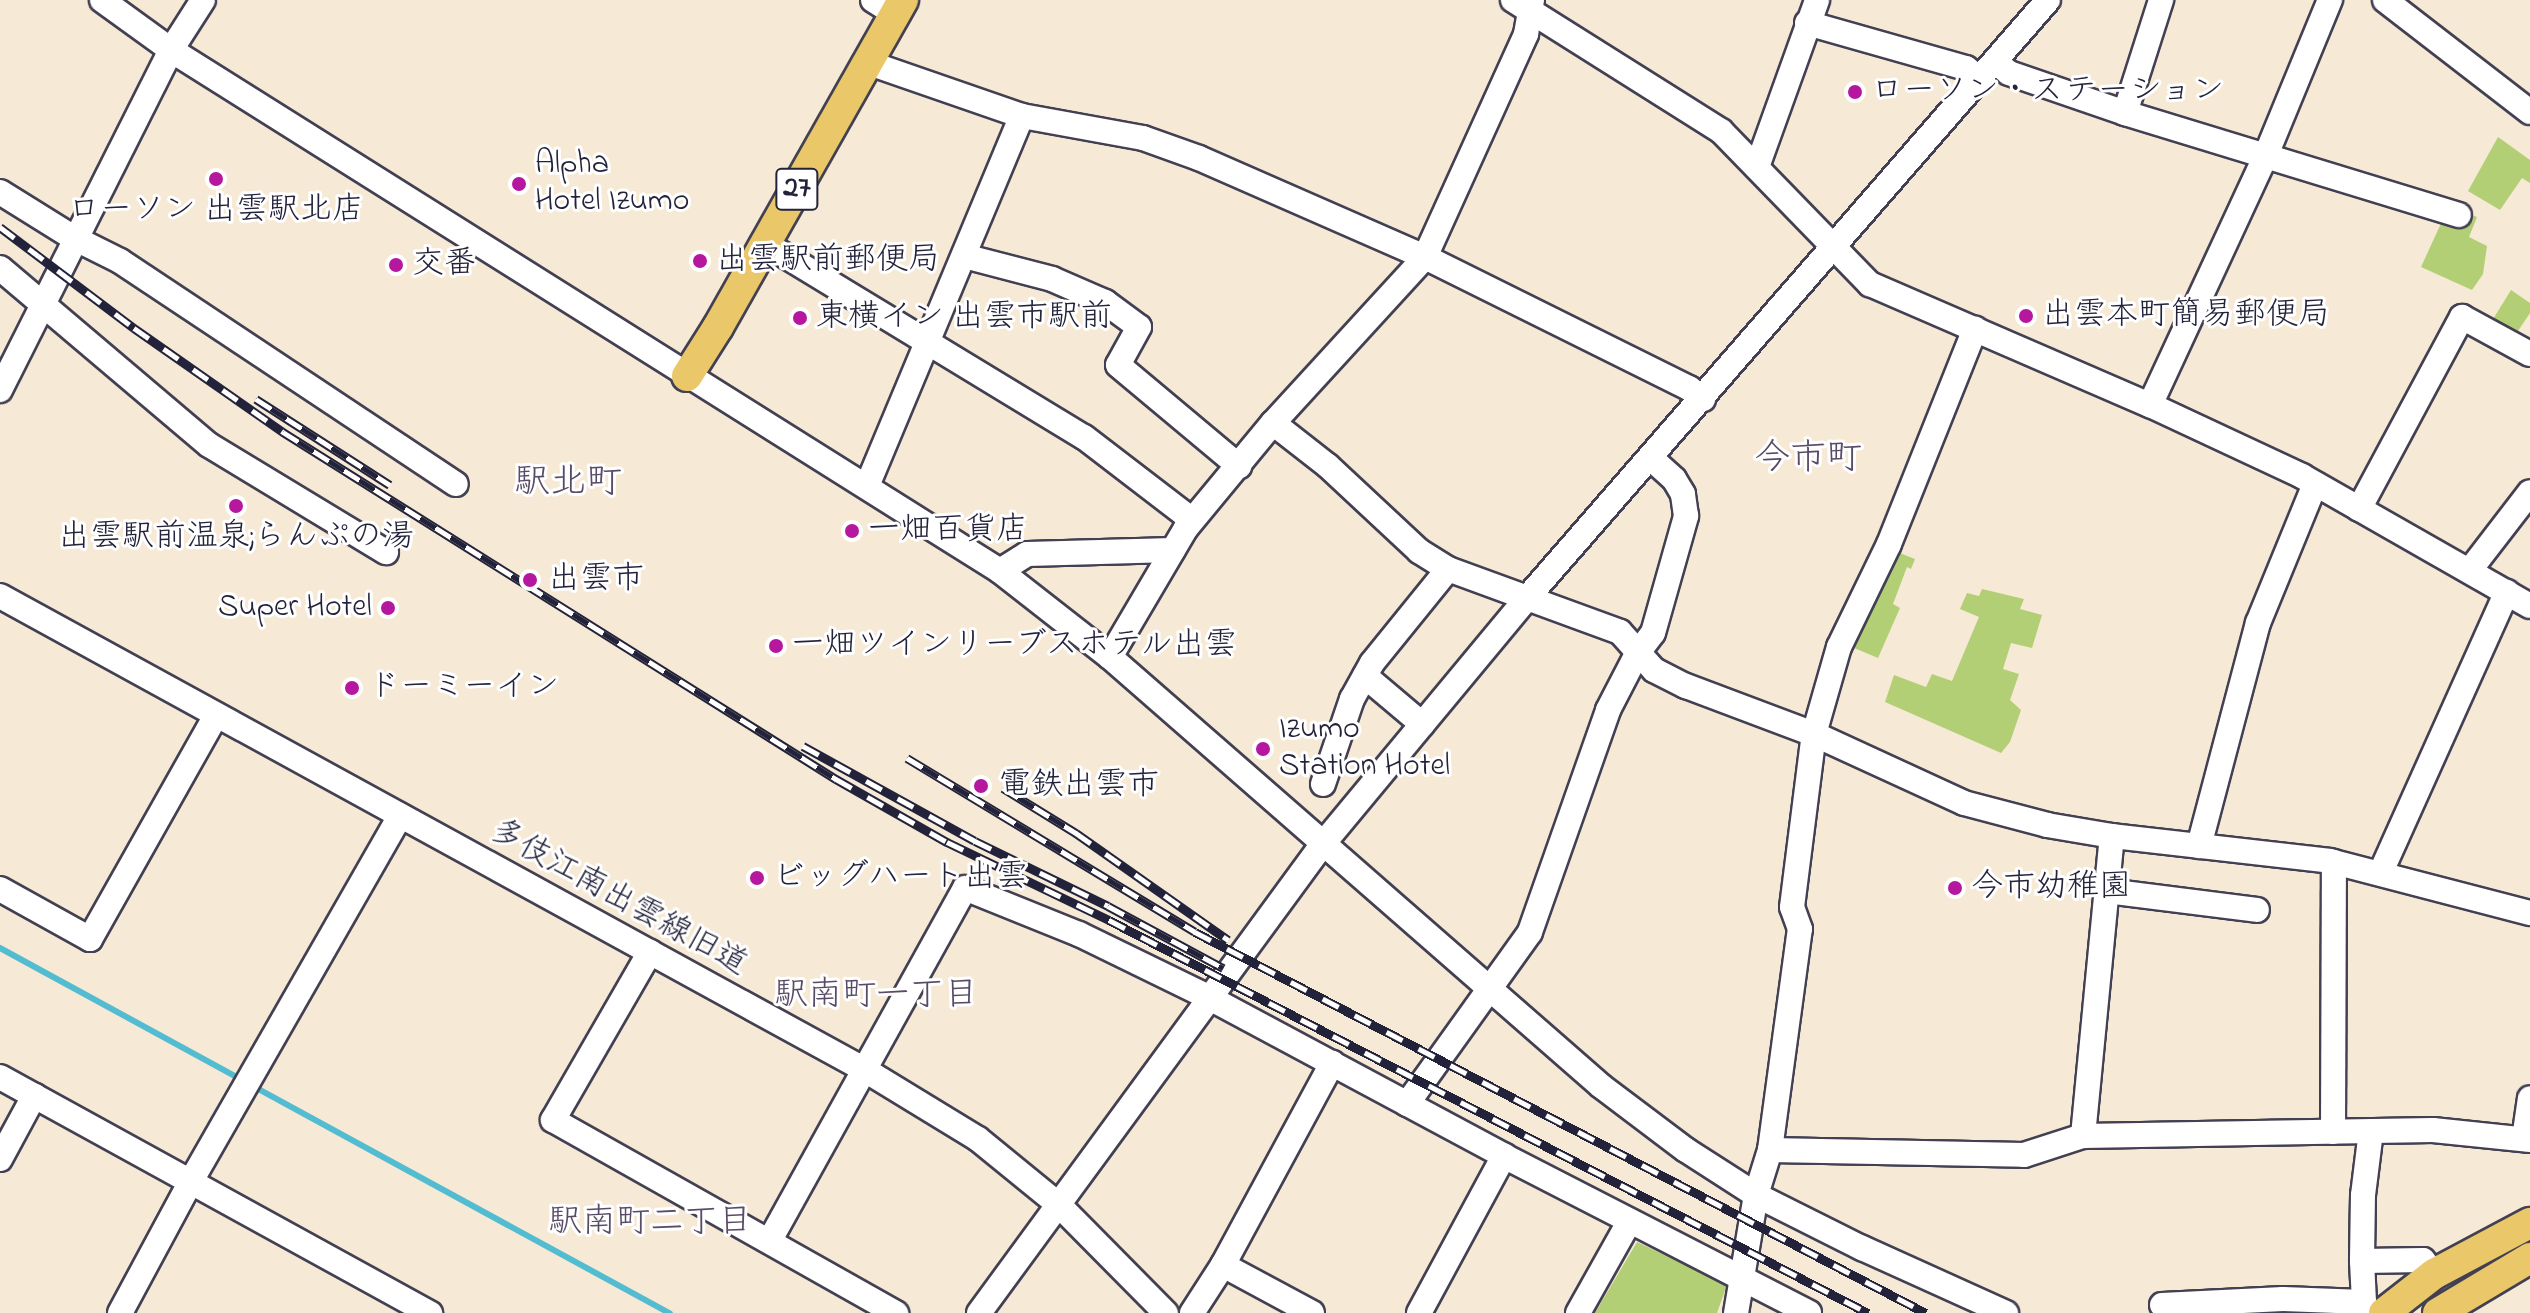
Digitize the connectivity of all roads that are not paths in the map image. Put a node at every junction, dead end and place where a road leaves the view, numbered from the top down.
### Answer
1 (102, 0) edge
2 (203, 0) edge
3 (1817, 0) edge
4 (2048, 0) edge
5 (2161, 0) edge
6 (2330, 0) edge
7 (2385, 0) edge
8 (1525, 4) edge
9 (891, 5) edge
10 (1807, 23) junction
11 (171, 50) junction
12 (869, 63) junction
13 (1987, 70) junction
14 (2530, 112) edge
15 (2125, 113) junction
16 (1022, 116) junction
17 (2266, 155) junction
18 (1757, 167) junction
19 (0, 192) edge
20 (2459, 215) dead end
21 (74, 238) junction
22 (766, 244) junction
23 (1832, 249) junction
24 (964, 256) junction
25 (1425, 257) junction
26 (0, 268) edge
27 (42, 305) junction
28 (1975, 329) junction
29 (928, 343) junction
30 (2530, 354) edge
31 (687, 376) junction
32 (0, 390) edge
33 (1703, 399) junction
34 (2150, 405) junction
35 (1273, 423) junction
36 (1651, 458) junction
37 (1239, 466) junction
38 (456, 484) dead end
39 (2315, 484) junction
40 (867, 486) junction
41 (2530, 492) edge
42 (2359, 509) junction
43 (1192, 520) junction
44 (1173, 550) junction
45 (386, 552) dead end
46 (1448, 569) junction
47 (2470, 570) junction
48 (1000, 571) junction
49 (2507, 592) junction
50 (0, 596) edge
51 (1527, 598) junction
52 (2530, 606) edge
53 (1637, 654) junction
54 (1110, 657) junction
55 (1365, 676) junction
56 (216, 715) junction
57 (1422, 724) junction
58 (1814, 734) junction
59 (1323, 784) dead end
60 (400, 816) junction
61 (2112, 836) junction
62 (1322, 845) junction
63 (2199, 846) junction
64 (2334, 862) junction
65 (2381, 872) junction
66 (0, 889) edge
67 (2107, 891) junction
68 (2257, 910) dead end
69 (2530, 913) edge
70 (650, 952) junction
71 (1488, 989) junction
72 (1208, 997) junction
73 (1332, 1063) junction
74 (865, 1070) junction
75 (0, 1077) edge
76 (34, 1096) junction
77 (2530, 1098) edge
78 (1407, 1104) junction
79 (2371, 1131) junction
80 (2333, 1132) junction
81 (2083, 1136) junction
82 (2527, 1139) edge
83 (1770, 1150) junction
84 (1504, 1156) junction
85 (0, 1159) edge
86 (191, 1181) junction
87 (1756, 1195) junction
88 (1059, 1205) junction
89 (1629, 1222) junction
90 (2530, 1223) edge
91 (770, 1240) junction
92 (2530, 1258) edge
93 (2362, 1261) junction
94 (1223, 1265) junction
95 (2434, 1274) junction
96 (1742, 1278) junction
97 (2162, 1305) dead end
98 (120, 1313) edge
99 (430, 1313) edge
100 (896, 1313) edge
101 (979, 1313) edge
102 (1166, 1313) edge
103 (1192, 1313) edge
104 (1312, 1313) edge
105 (1419, 1313) edge
106 (1578, 1313) edge
107 (1736, 1313) edge
108 (1809, 1313) edge
109 (2006, 1313) edge
110 (2384, 1313) edge
111 (2438, 1313) edge

1 - 11 street
2 - 11 street
3 - 10 street
4 - 13 street
5 - 15 street
6 - 17 street
7 - 14 street
8 - 18 street
8 - 25 street
9 - 12 main road, 27
10 - 13 street
10 - 18 street
11 - 21 street
11 - 31 street
12 - 16 street
12 - 22 main road, 27
13 - 15 street
13 - 23 street
15 - 17 street
16 - 24 street
16 - 25 street
17 - 20 street
17 - 34 street
18 - 23 street
19 - 21 street
21 - 27 street
21 - 38 street
22 - 29 street
22 - 31 main road, 27
23 - 28 street
23 - 33 street
24 - 29 street
24 - 37 street
25 - 33 street
25 - 35 street
26 - 27 street
27 - 32 street
27 - 45 street
28 - 34 street
28 - 58 street
29 - 40 street
29 - 43 street
30 - 42 street
31 - 40 street
33 - 36 street
34 - 39 street
35 - 37 street
35 - 46 street
36 - 51 street
36 - 53 street
37 - 43 street
39 - 42 street
39 - 63 street
40 - 48 street
41 - 47 street
42 - 47 street
43 - 44 street
44 - 48 street
44 - 54 street
46 - 51 street
46 - 55 street
47 - 49 street
48 - 54 street
49 - 52 street
49 - 65 street
50 - 56 street, 多伎江南出雲線旧道
51 - 53 street
51 - 57 street
53 - 58 street
53 - 71 street
54 - 62 street
55 - 57 street
55 - 59 street
56 - 60 street, 多伎江南出雲線旧道
56 - 66 street
57 - 62 street
58 - 61 street
58 - 83 street
60 - 70 street, 多伎江南出雲線旧道
60 - 86 street
61 - 63 street
61 - 67 street
62 - 71 street
62 - 72 street
63 - 64 street
64 - 65 street
64 - 80 street
65 - 69 street
67 - 68 street
67 - 81 street
70 - 74 street, 多伎江南出雲線旧道
70 - 91 street
71 - 78 street
71 - 87 street
72 - 73 street
72 - 74 street
72 - 88 street
73 - 78 street
73 - 94 street
74 - 88 street, 多伎江南出雲線旧道
74 - 91 street
75 - 76 street
76 - 85 street
76 - 86 street
77 - 82 street
78 - 84 street
79 - 80 street
79 - 82 street
79 - 93 street
80 - 81 street
81 - 83 street
83 - 87 street
84 - 89 street
84 - 105 street
86 - 98 street
86 - 99 street
87 - 96 street
87 - 109 street
88 - 101 street
88 - 102 street, 多伎江南出雲線旧道
89 - 96 street
89 - 106 street
90 - 95 main road
91 - 100 street
92 - 111 main road
93 - 95 street
93 - 97 street
94 - 103 street
94 - 104 street
95 - 110 main road
96 - 107 street
96 - 108 street

